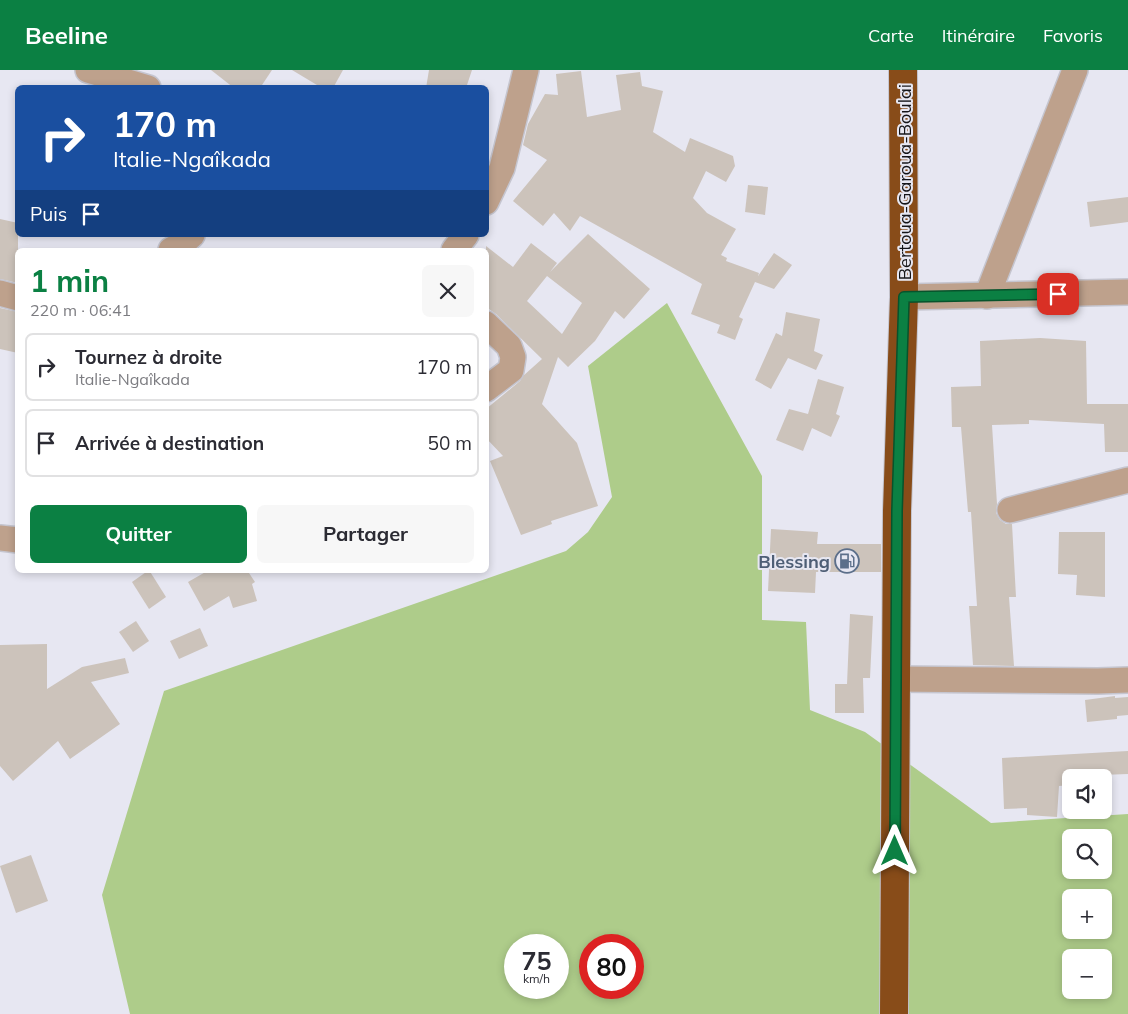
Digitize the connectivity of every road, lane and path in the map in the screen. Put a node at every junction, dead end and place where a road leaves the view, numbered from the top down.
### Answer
1 (88, 70) edge
2 (526, 70) edge
3 (904, 70) edge
4 (1075, 70) edge
5 (138, 85) edge
6 (494, 166) edge
7 (489, 188) edge
8 (190, 237) edge
9 (464, 237) edge
10 (175, 248) edge
11 (456, 248) edge
12 (1128, 292) edge
13 (0, 293) edge
14 (987, 296) junction
15 (15, 297) edge
16 (904, 297) junction
17 (489, 327) edge
18 (489, 387) edge
19 (1128, 480) edge
20 (1010, 510) dead end
21 (0, 538) edge
22 (15, 540) edge
23 (896, 678) junction
24 (1128, 680) edge
25 (894, 1014) edge

1 - 5 street
2 - 6 street
3 - 16 highway, Bertoua-Garoua-Boulai
4 - 14 street
6 - 7 street
8 - 10 street
9 - 11 street
12 - 14 street
13 - 15 street
14 - 16 street
16 - 23 highway, Bertoua-Garoua-Boulai
17 - 18 street
19 - 20 street
21 - 22 street
23 - 24 street
23 - 25 highway, Bertoua-Garoua-Boulai

